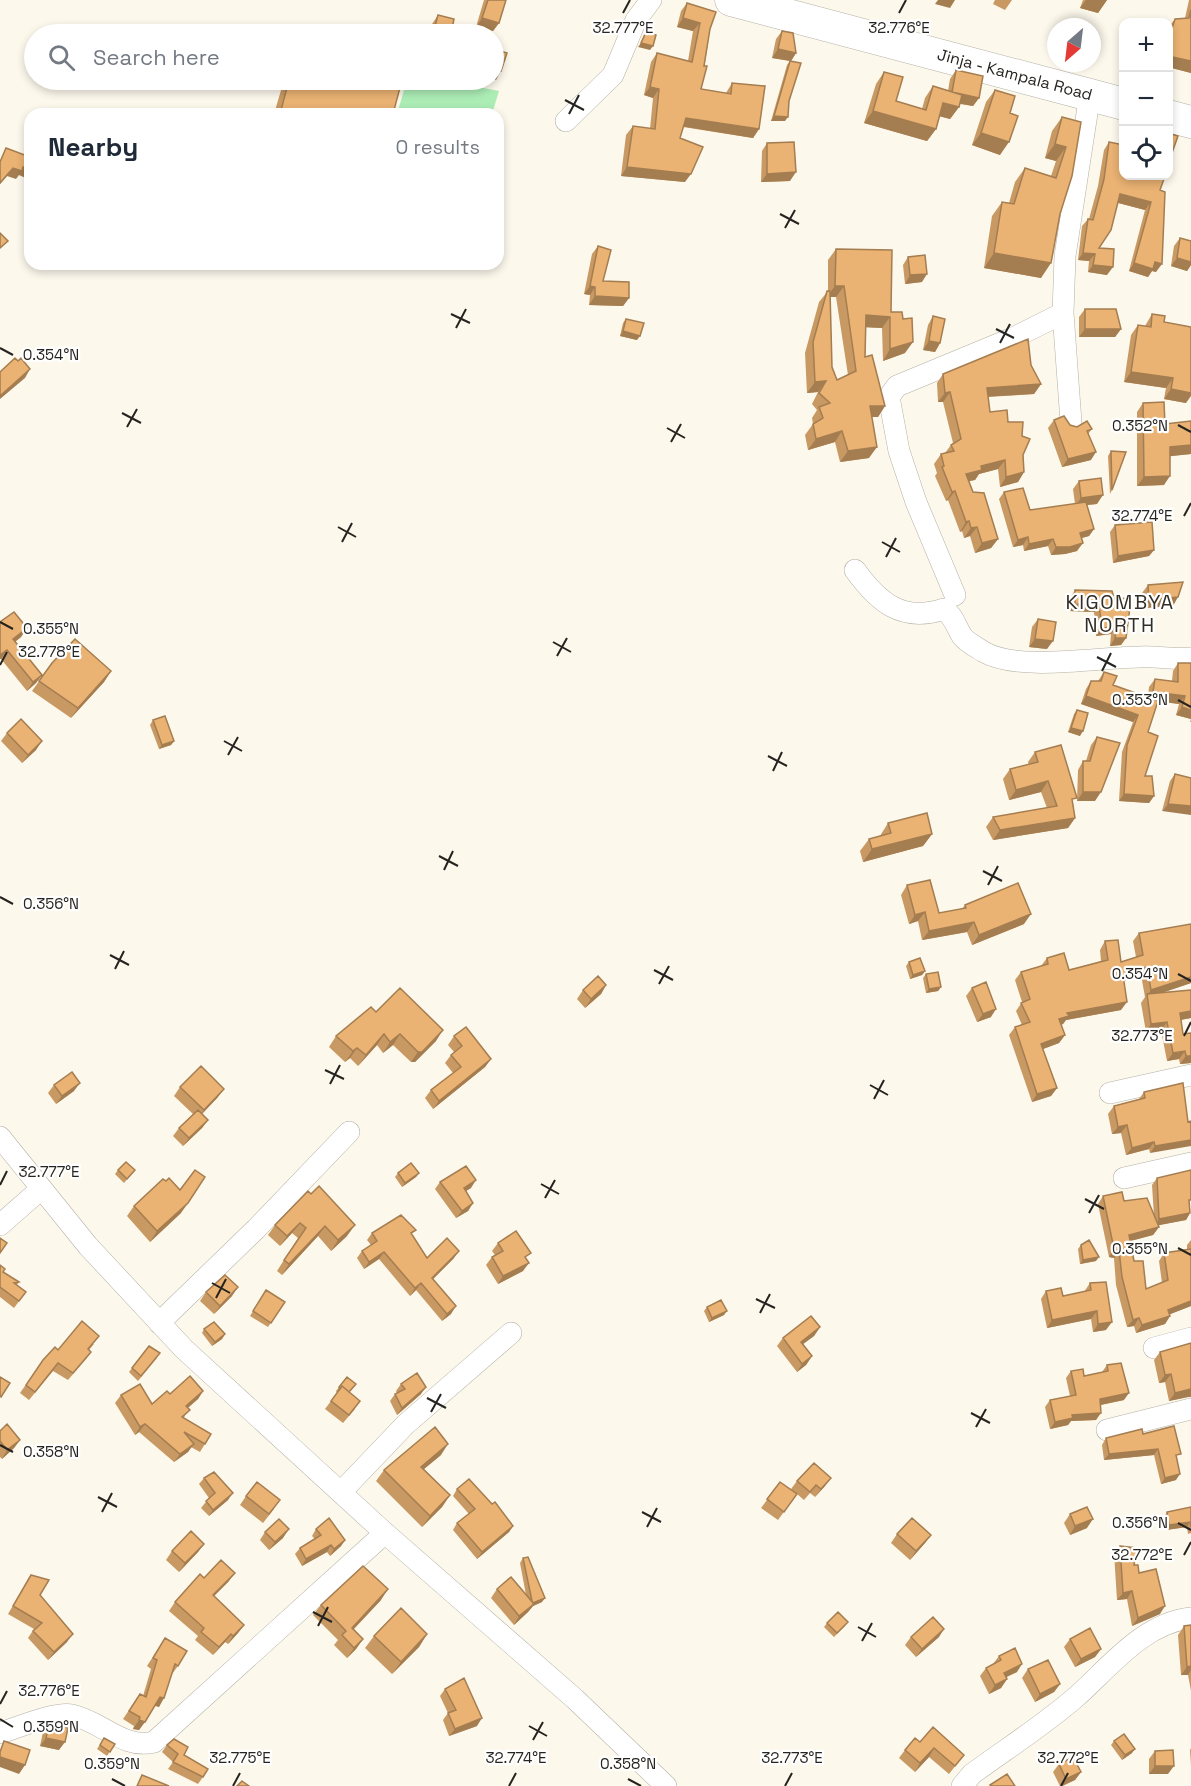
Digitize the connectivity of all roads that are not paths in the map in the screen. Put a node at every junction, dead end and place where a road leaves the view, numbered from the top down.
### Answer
1 (651, 0) edge
2 (731, 0) edge
3 (1090, 94) junction
4 (1119, 103) edge
5 (1173, 117) edge
6 (566, 121) dead end
7 (1191, 122) edge
8 (1063, 313) junction
9 (1071, 422) edge
10 (855, 570) dead end
11 (955, 595) dead end
12 (1191, 658) edge
13 (1191, 1075) edge
14 (1110, 1093) dead end
15 (349, 1132) dead end
16 (0, 1137) edge
17 (1191, 1163) edge
18 (1124, 1178) dead end
19 (41, 1189) junction
20 (0, 1225) edge
21 (159, 1323) junction
22 (511, 1333) dead end
23 (1191, 1338) edge
24 (1154, 1348) dead end
25 (1191, 1409) edge
26 (1107, 1430) dead end
27 (341, 1492) junction
28 (385, 1533) junction
29 (1191, 1618) edge
30 (0, 1733) edge
31 (660, 1783) edge
32 (962, 1786) edge

1 - 6 street
2 - 3 highway, Jinja - Kampala Road
3 - 4 highway, Jinja - Kampala Road
3 - 8 street
5 - 7 highway
8 - 9 street
8 - 11 street
10 - 12 street
13 - 14 street
15 - 21 street
16 - 19 street
17 - 18 street
19 - 20 street
19 - 21 street
21 - 27 street
22 - 27 street
23 - 24 street
25 - 26 street
27 - 28 street
28 - 30 street
28 - 31 street
29 - 32 street

